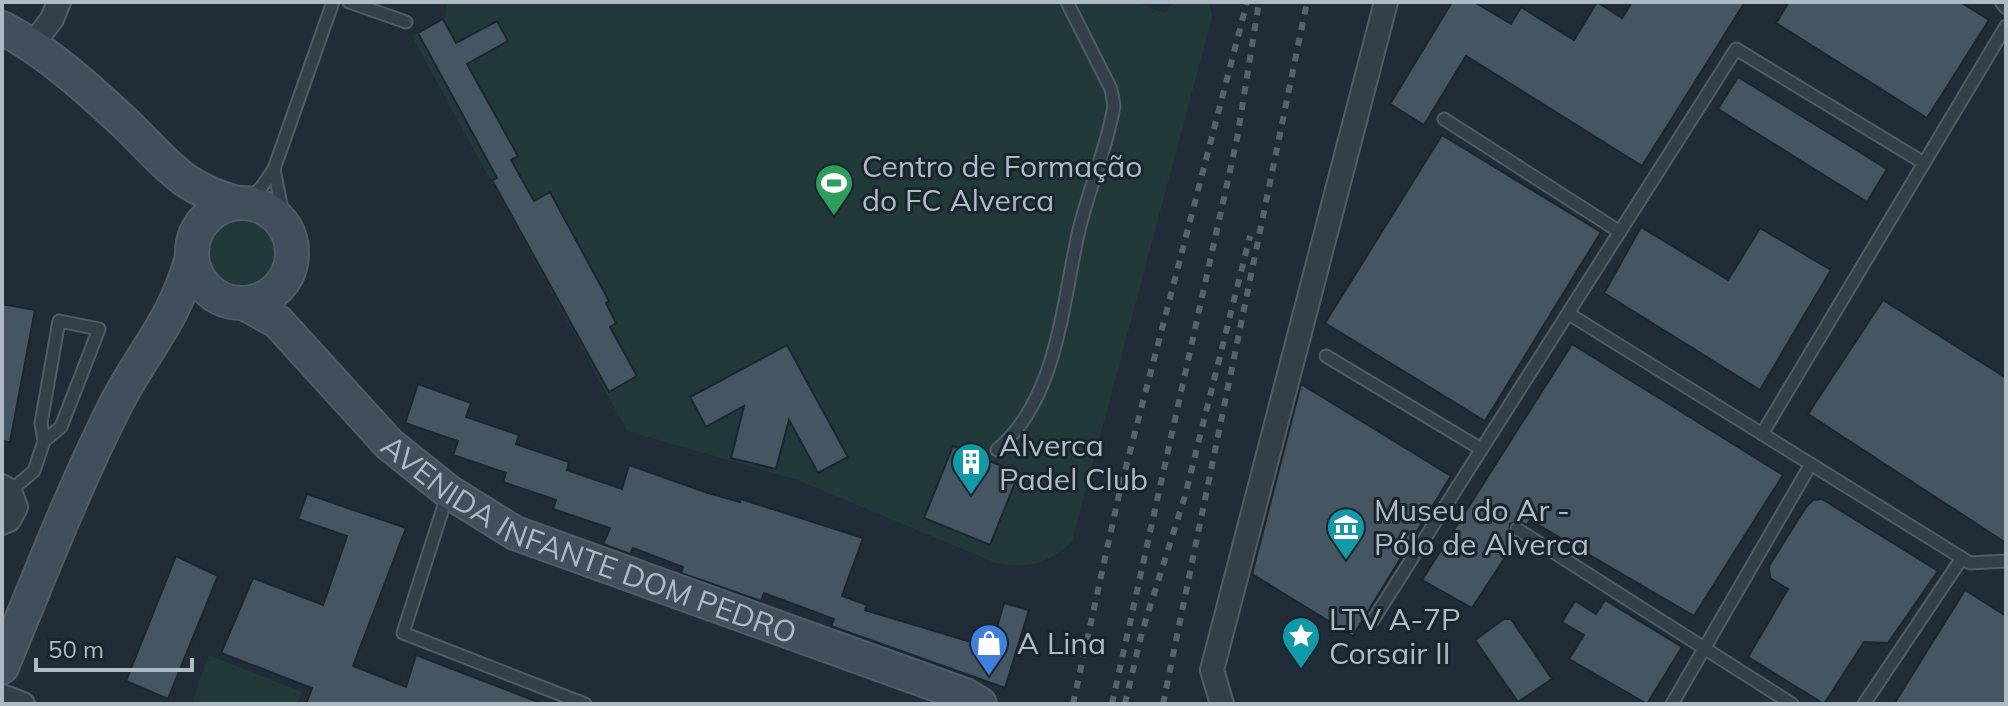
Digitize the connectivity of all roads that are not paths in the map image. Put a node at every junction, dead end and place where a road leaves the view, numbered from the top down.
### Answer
1 (59, 2) edge
2 (333, 2) edge
3 (349, 2) edge
4 (1067, 2) edge
5 (1386, 2) edge
6 (2001, 2) edge
7 (2006, 8) edge
8 (406, 22) dead end
9 (2006, 26) edge
10 (2, 28) edge
11 (33, 44) junction
12 (1444, 119) dead end
13 (1924, 163) junction
14 (274, 169) junction
15 (177, 178) junction
16 (240, 203) junction
17 (286, 230) junction
18 (1620, 232) junction
19 (192, 249) junction
20 (236, 302) junction
21 (1569, 314) junction
22 (156, 343) junction
23 (1326, 356) dead end
24 (1762, 434) junction
25 (44, 441) junction
26 (1481, 449) junction
27 (997, 450) dead end
28 (1811, 464) junction
29 (6, 488) edge
30 (449, 492) junction
31 (2, 523) edge
32 (1517, 529) dead end
33 (1962, 558) junction
34 (2006, 561) edge
35 (1373, 620) dead end
36 (1703, 650) junction
37 (2, 667) edge
38 (2, 696) edge
39 (23, 704) edge
40 (585, 704) edge
41 (980, 704) edge
42 (1222, 704) edge
43 (1672, 704) edge
44 (1792, 704) edge
45 (1864, 704) edge

1 - 11 street
2 - 14 lane
3 - 8 lane
4 - 27 lane
5 - 42 street
6 - 7 lane
9 - 13 lane
10 - 11 main road
11 - 15 main road
12 - 18 lane
13 - 18 lane
13 - 24 lane
14 - 16 lane
14 - 17 lane
15 - 16 main road
15 - 19 main road
16 - 17 main road
16 - 19 main road
17 - 20 main road
18 - 21 lane
19 - 20 main road
19 - 22 main road
20 - 22 main road
20 - 30 main road, AVENIDA INFANTE DOM PEDRO
21 - 24 lane
21 - 26 lane
22 - 37 main road
23 - 26 lane
24 - 28 lane
25 - 25 lane
25 - 29 lane
26 - 35 lane
28 - 33 lane
28 - 36 lane
29 - 31 street
30 - 40 lane
30 - 41 main road, AVENIDA INFANTE DOM PEDRO
32 - 36 lane
33 - 34 lane
33 - 45 lane
36 - 43 lane
36 - 44 lane
38 - 39 street

